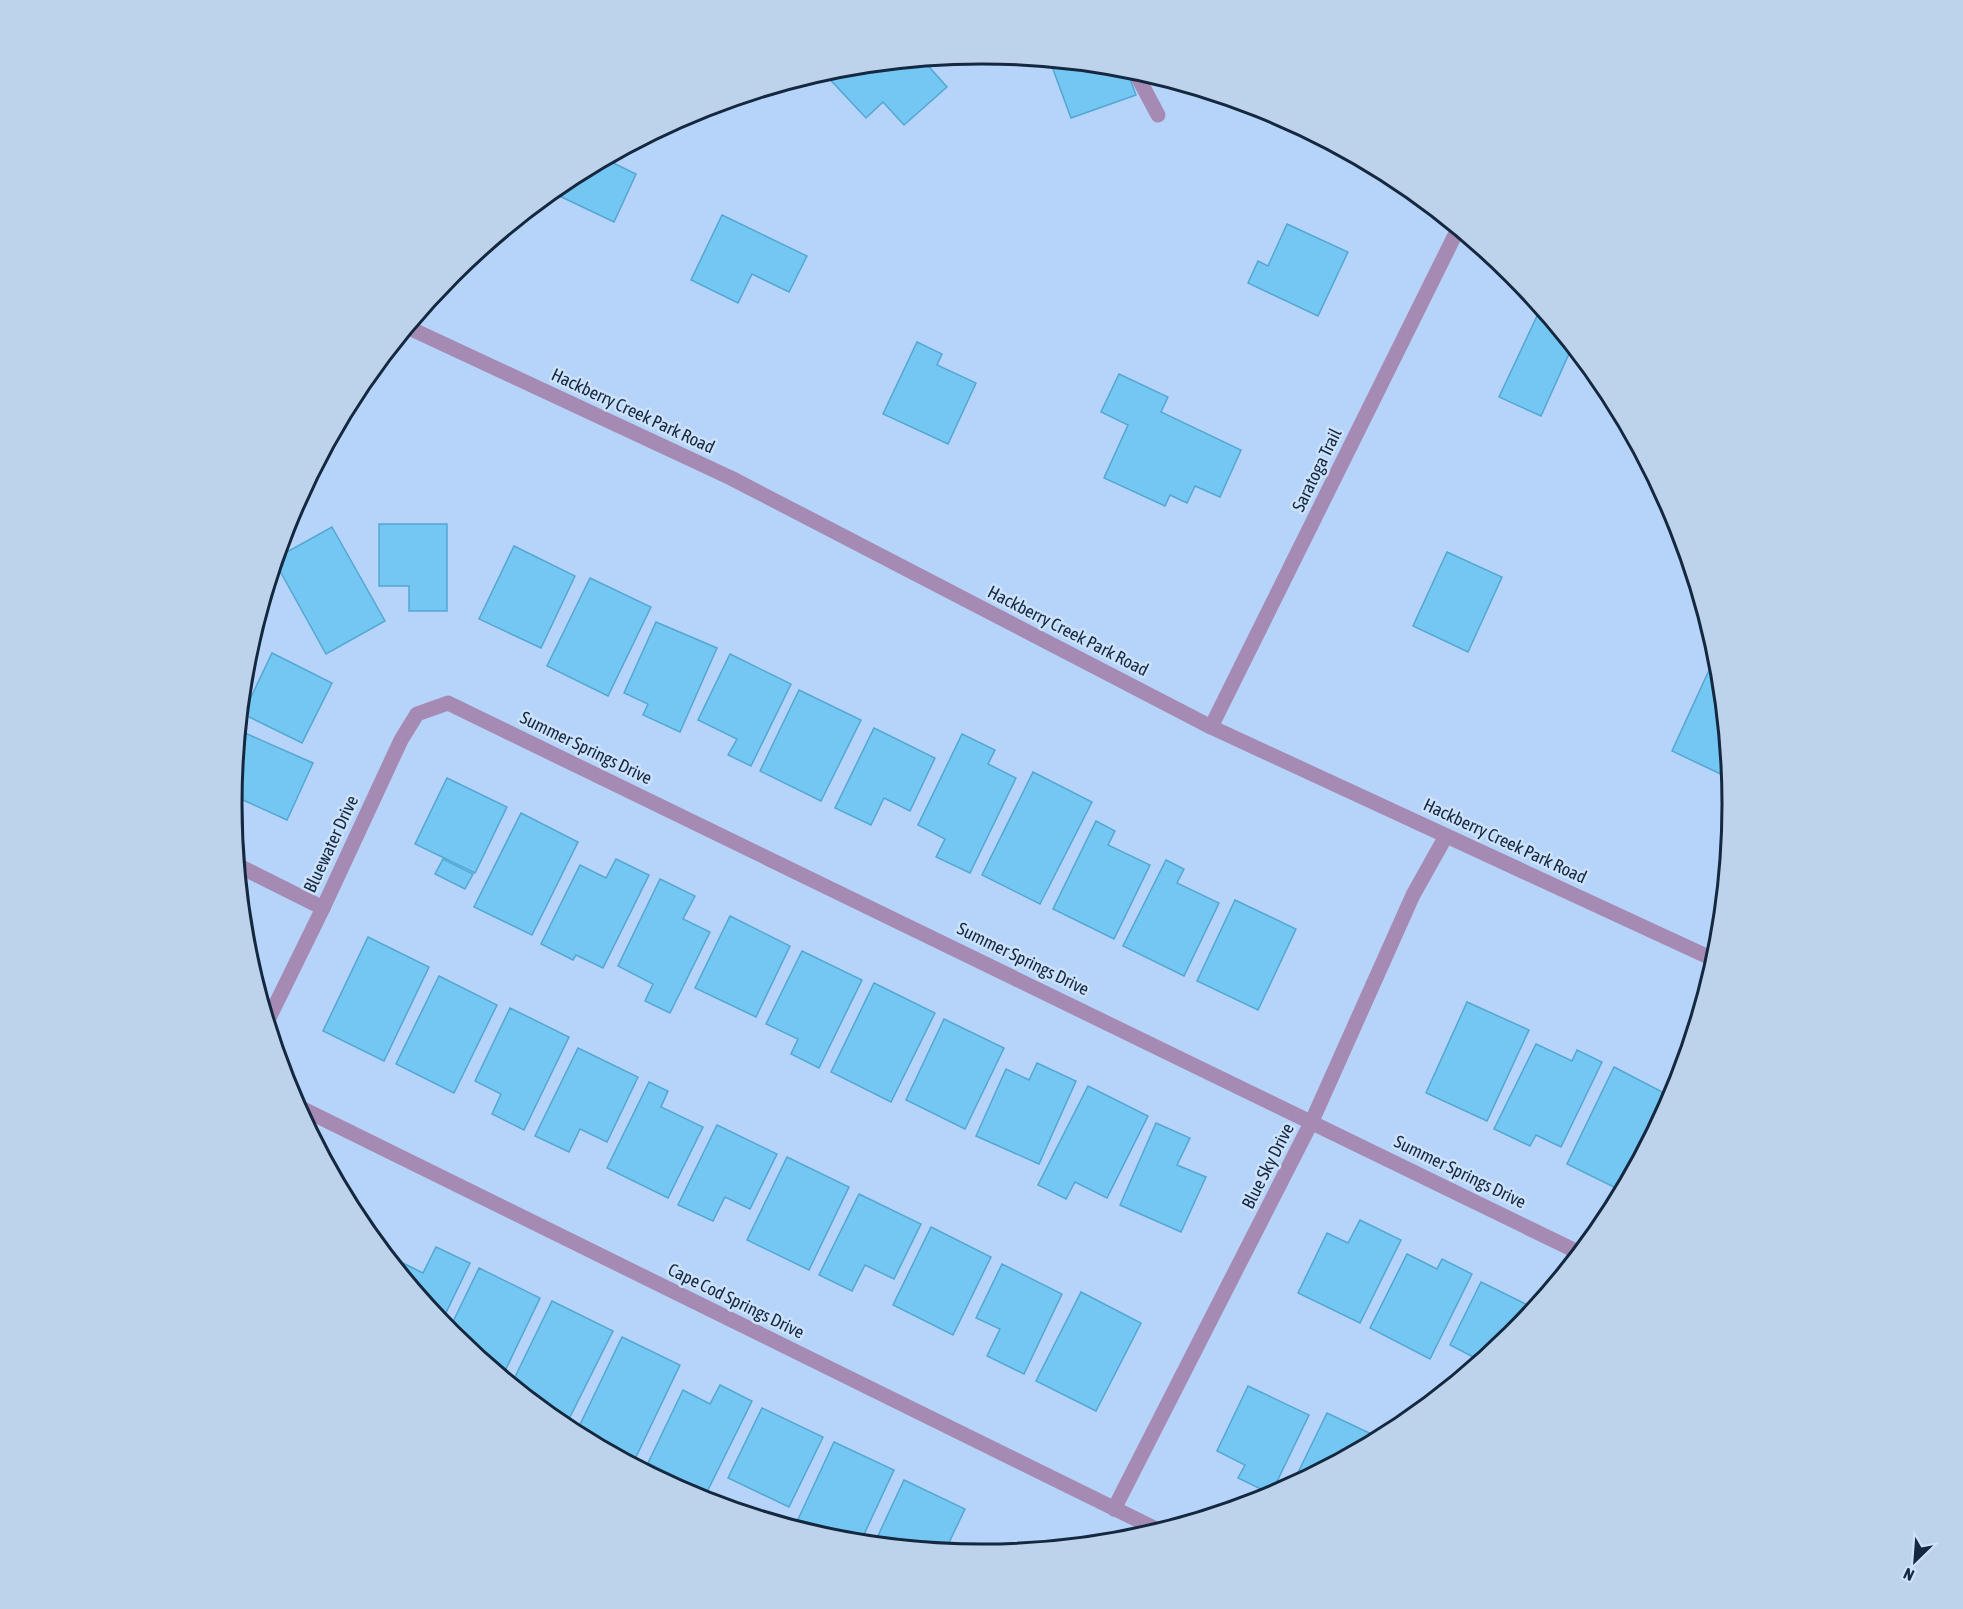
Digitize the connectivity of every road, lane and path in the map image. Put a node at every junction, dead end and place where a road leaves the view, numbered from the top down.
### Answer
1 (1141, 82) edge
2 (1158, 115) dead end
3 (1455, 236) edge
4 (414, 330) edge
5 (448, 703) joint
6 (1211, 728) junction
7 (1446, 836) junction
8 (245, 869) edge
9 (323, 908) junction
10 (1705, 956) edge
11 (272, 1012) edge
12 (309, 1112) edge
13 (1312, 1121) junction
14 (1573, 1250) edge
15 (1114, 1509) junction
16 (1147, 1525) edge

1 - 2 street
3 - 6 street, Saratoga Trail
4 - 6 street, Hackberry Creek Park Road
5 - 9 street, Bluewater Drive
5 - 13 street, Summer Springs Drive
6 - 7 street, Hackberry Creek Park Road
7 - 10 street, Hackberry Creek Park Road
7 - 13 street, Blue Sky Drive
8 - 9 street
9 - 11 street, Bluewater Drive
12 - 15 street, Cape Cod Springs Drive
13 - 14 street, Summer Springs Drive
13 - 15 street, Blue Sky Drive
15 - 16 street, Cape Cod Springs Drive

